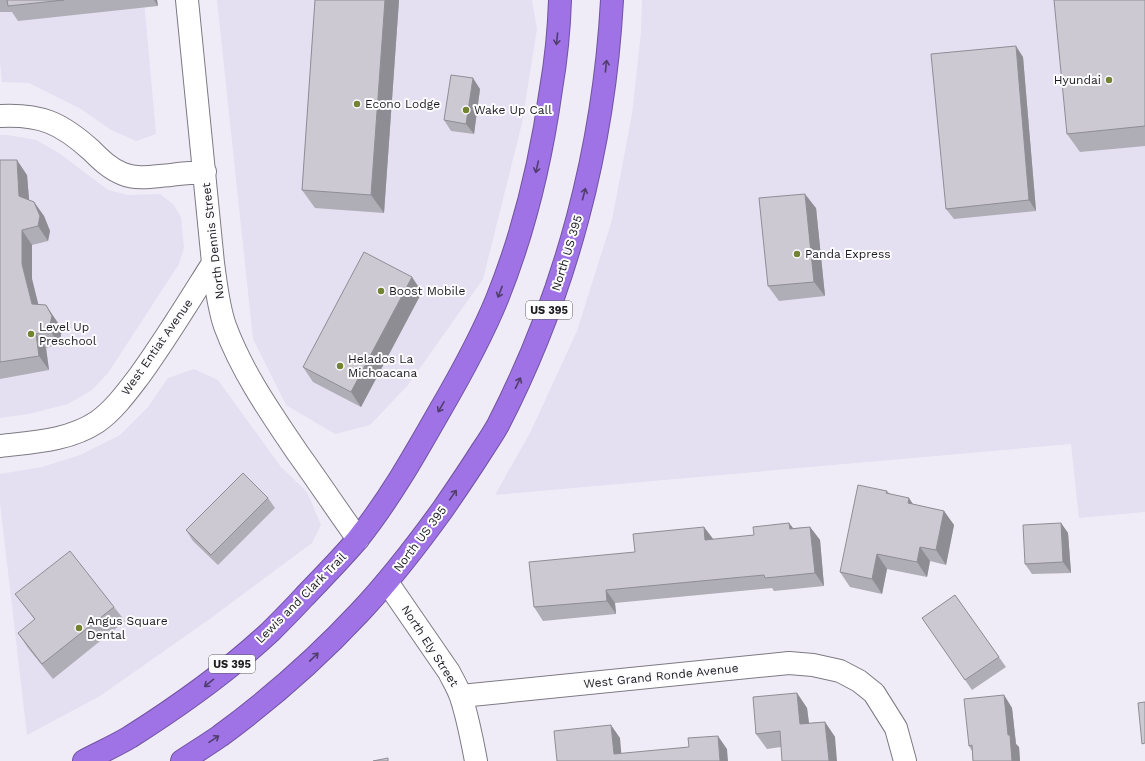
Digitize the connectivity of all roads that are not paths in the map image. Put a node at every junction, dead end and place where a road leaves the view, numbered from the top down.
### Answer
1 (187, 0) edge
2 (560, 0) edge
3 (612, 0) edge
4 (0, 116) edge
5 (205, 172) junction
6 (213, 263) junction
7 (0, 446) edge
8 (358, 539) junction
9 (387, 582) junction
10 (461, 696) junction
11 (84, 761) edge
12 (182, 761) edge
13 (476, 761) edge
14 (905, 761) edge

1 - 5 street, North Dennis Street
2 -> 8 highway, US 395
9 -> 3 highway, North US 395 / US 395
4 - 5 street
5 - 6 street, North Dennis Street
6 - 7 street, West Entiat Avenue
6 - 8 street, North Dennis Street
8 -> 11 highway, Lewis and Clark Trail / US 395
9 - 10 street, North Ely Street
12 -> 9 highway, US 395
10 - 13 street, North Ely Street
10 - 14 street, West Grand Ronde Avenue

